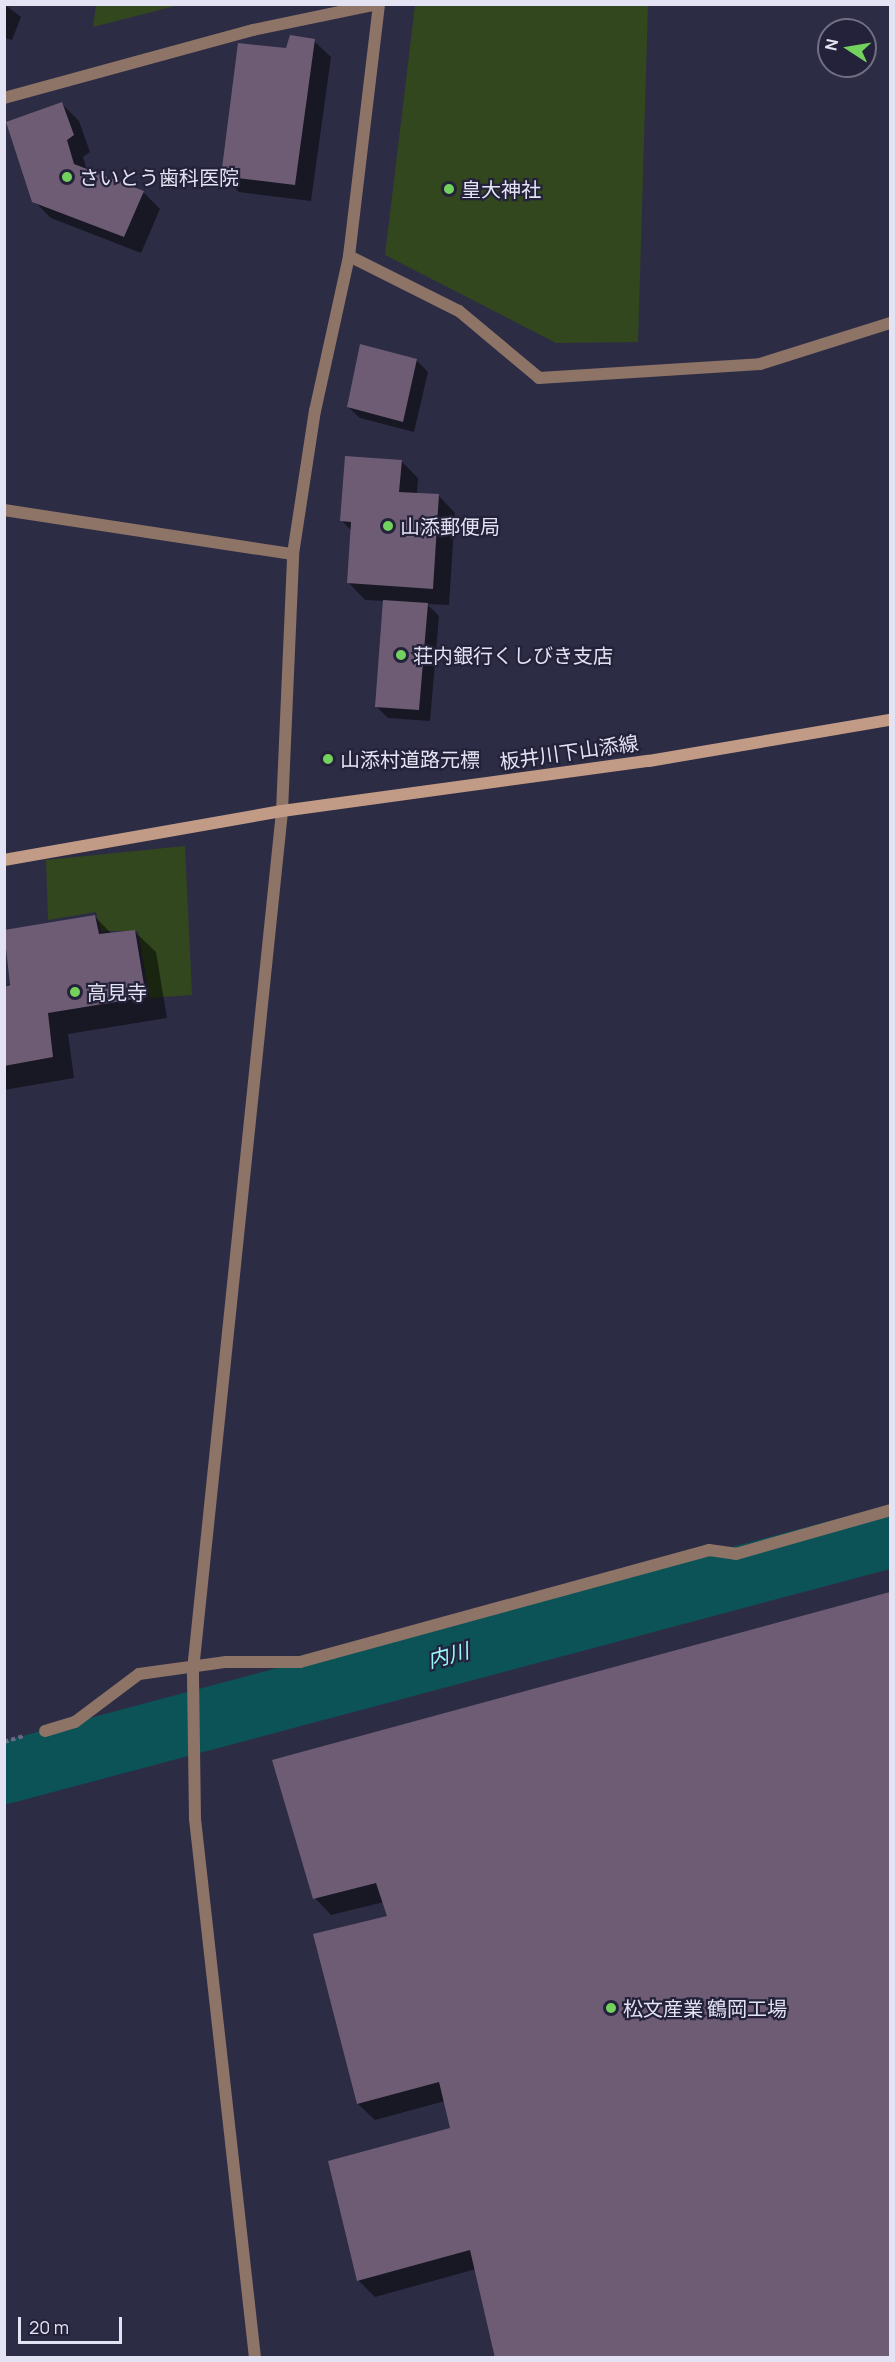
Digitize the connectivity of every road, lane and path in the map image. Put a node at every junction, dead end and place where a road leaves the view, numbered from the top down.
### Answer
1 (378, 4) edge
2 (4, 98) edge
3 (349, 256) junction
4 (891, 323) edge
5 (4, 510) edge
6 (293, 554) junction
7 (891, 720) edge
8 (282, 811) junction
9 (4, 860) edge
10 (891, 1510) edge
11 (193, 1670) junction
12 (45, 1731) dead end
13 (255, 2358) edge

1 - 2 street
1 - 3 street
3 - 4 street
3 - 6 street
5 - 6 street
6 - 8 street
7 - 8 main road, 板井川下山添線
8 - 9 main road, 板井川下山添線
8 - 11 street
10 - 11 street
11 - 12 street
11 - 13 street

